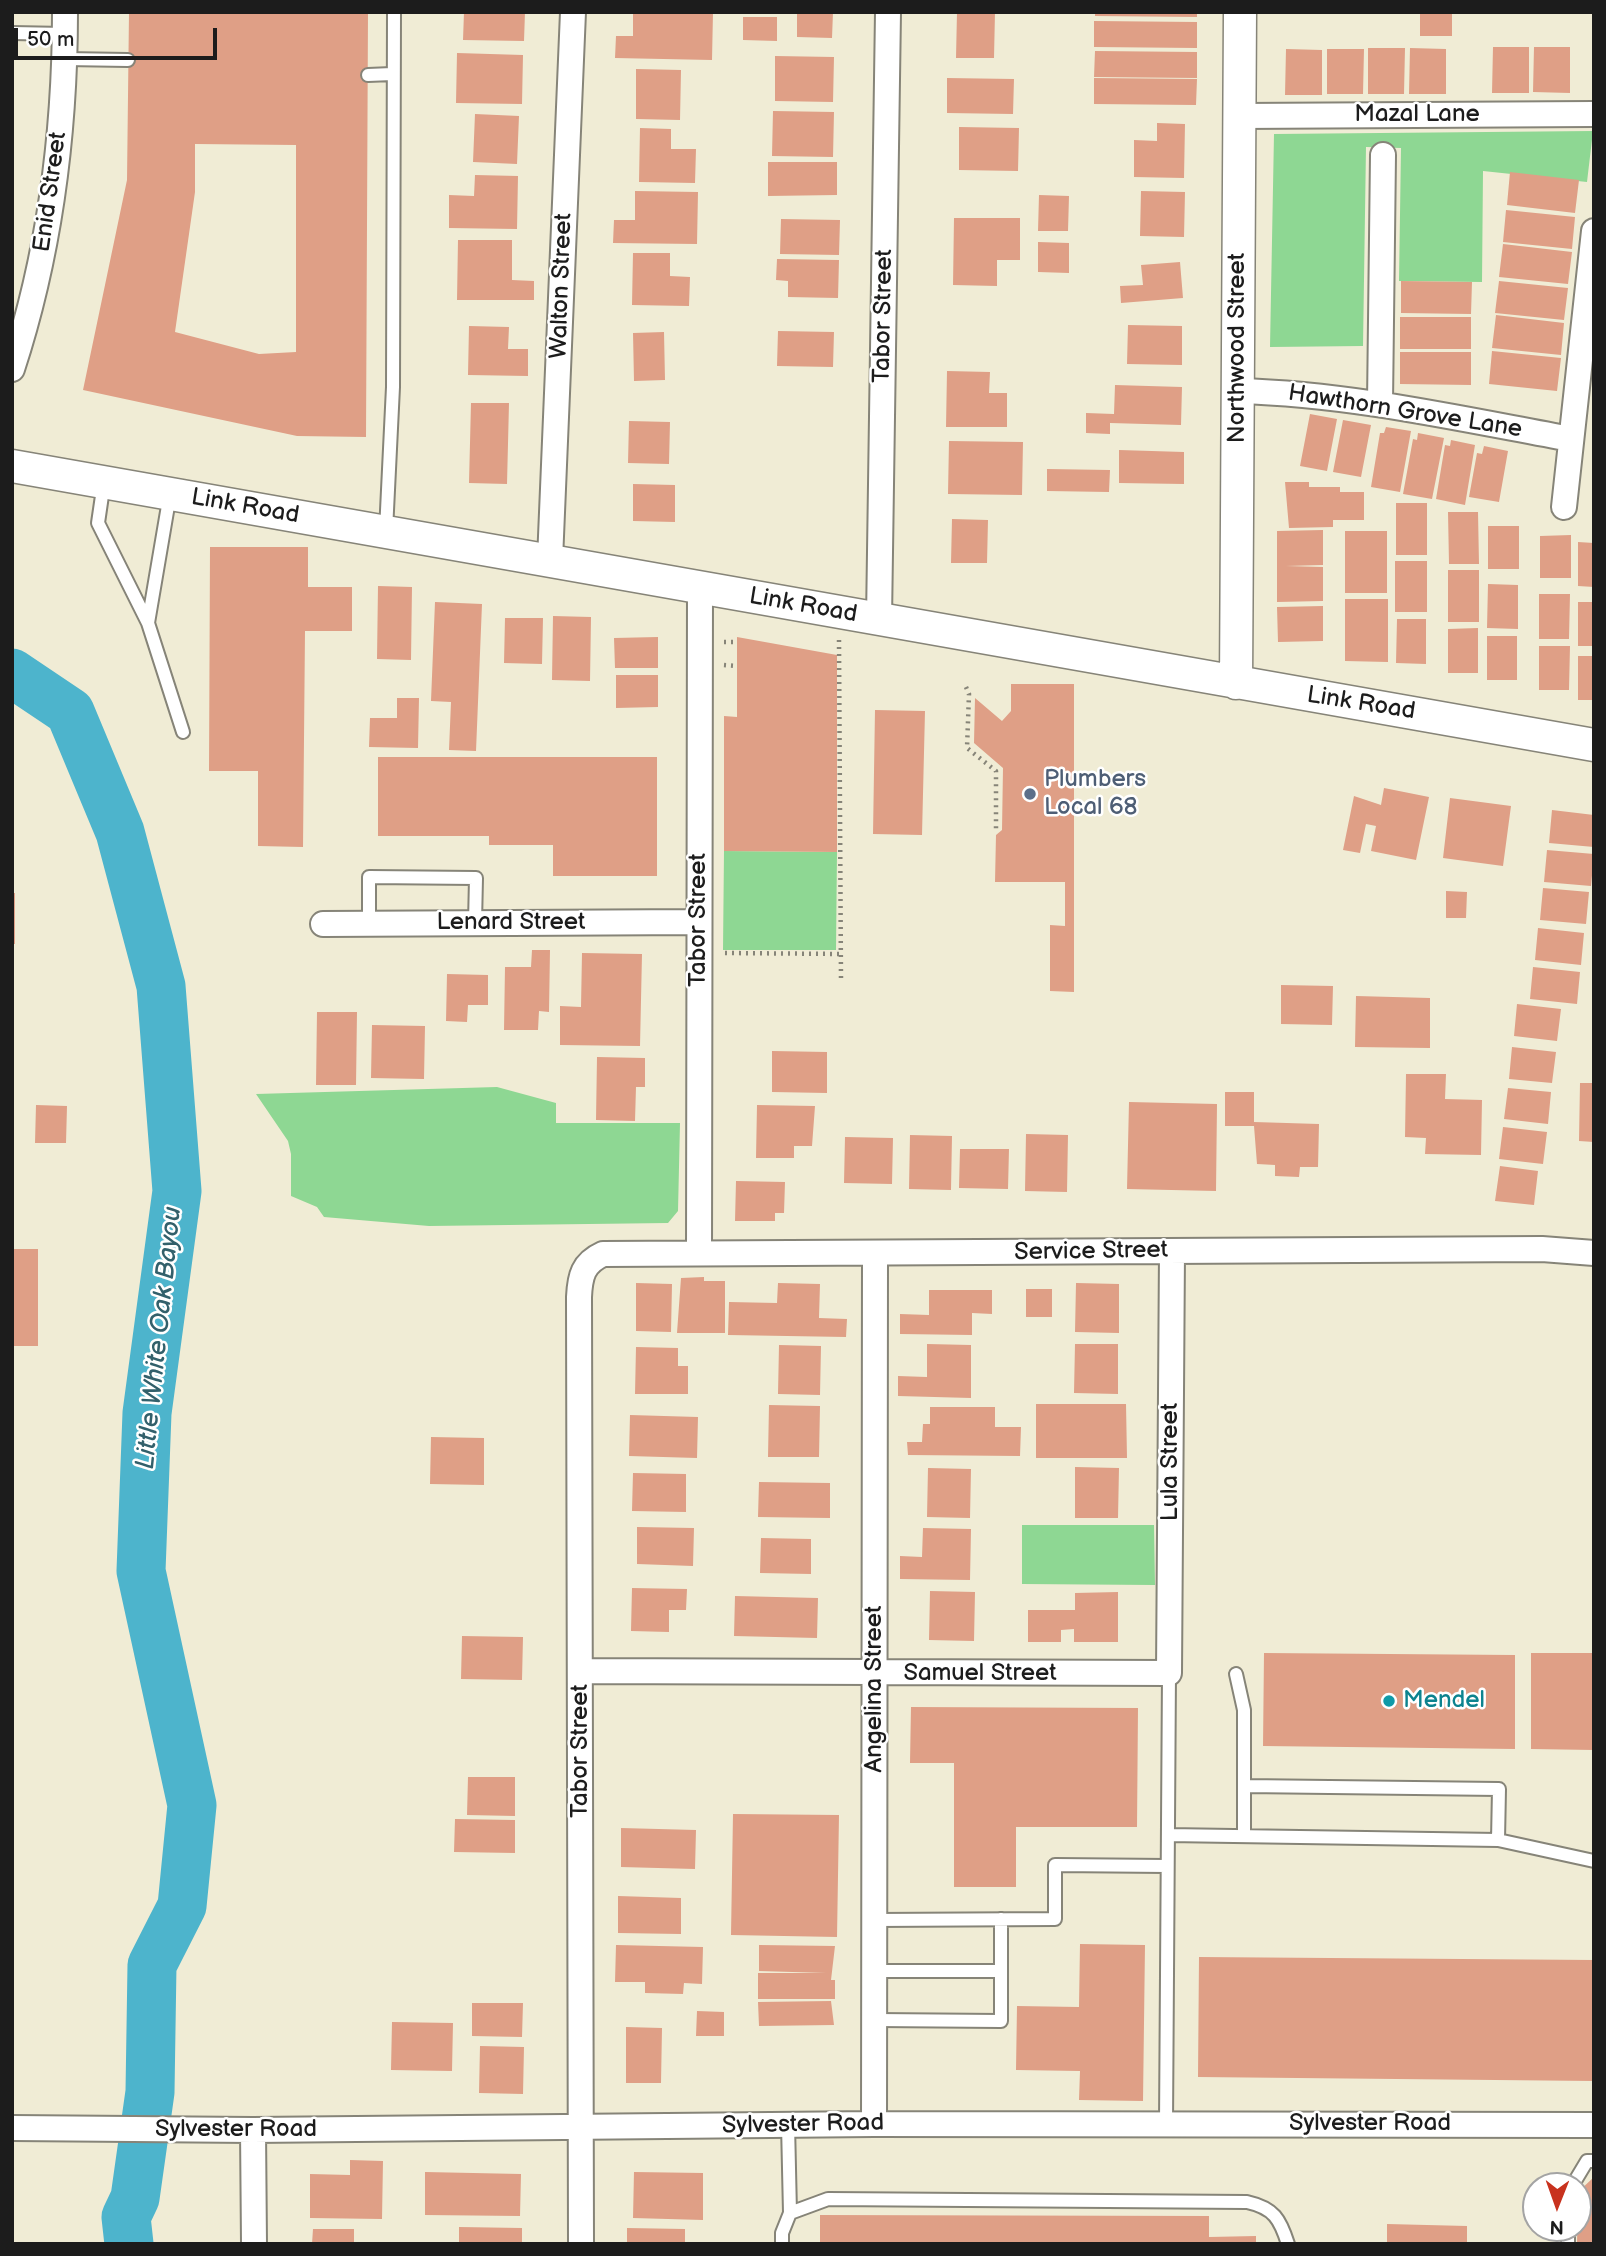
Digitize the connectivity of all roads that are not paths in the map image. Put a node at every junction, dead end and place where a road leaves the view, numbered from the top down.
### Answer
1 (394, 12) edge
2 (573, 12) edge
3 (888, 12) edge
4 (1240, 12) edge
5 (65, 23) edge
6 (12, 33) edge
7 (65, 59) junction
8 (128, 60) dead end
9 (392, 74) junction
10 (368, 75) dead end
11 (1594, 114) edge
12 (1239, 116) junction
13 (1383, 155) dead end
14 (1594, 231) edge
15 (12, 369) edge
16 (1238, 391) junction
17 (1380, 403) junction
18 (1571, 439) junction
19 (12, 466) edge
20 (104, 482) junction
21 (170, 494) junction
22 (1564, 507) dead end
23 (386, 531) junction
24 (550, 560) junction
25 (700, 588) junction
26 (879, 619) junction
27 (148, 623) junction
28 (1236, 683) junction
29 (183, 732) dead end
30 (1594, 745) edge
31 (699, 922) junction
32 (323, 923) dead end
33 (369, 923) junction
34 (475, 923) junction
35 (699, 1252) junction
36 (1172, 1252) junction
37 (1594, 1253) edge
38 (876, 1255) junction
39 (590, 1260) joint
40 (581, 1671) junction
41 (1170, 1673) junction
42 (875, 1674) junction
43 (1236, 1675) dead end
44 (1245, 1786) junction
45 (1168, 1835) junction
46 (1244, 1836) junction
47 (1498, 1840) junction
48 (1594, 1861) edge
49 (1167, 1866) junction
50 (1001, 1919) junction
51 (875, 1920) junction
52 (875, 1971) junction
53 (1001, 1971) junction
54 (875, 2020) junction
55 (1166, 2123) junction
56 (788, 2124) junction
57 (874, 2124) junction
58 (1594, 2125) edge
59 (12, 2128) edge
60 (582, 2128) junction
61 (253, 2130) junction
62 (1594, 2161) edge
63 (1580, 2172) edge
64 (790, 2213) junction
65 (254, 2244) edge
66 (581, 2244) edge
67 (782, 2244) edge
68 (1288, 2244) edge

1 - 9 lane
2 - 24 street, Walton Street
3 - 26 street, Tabor Street
4 - 12 street, Northwood Street
5 - 6 lane
5 - 7 street, Enid Street
7 - 8 lane
7 - 15 street, Enid Street
9 - 10 lane
9 - 23 lane
11 - 12 street, Mazal Lane
12 - 16 street, Northwood Street
13 - 17 street
14 - 18 street
16 - 17 street, Hawthorn Grove Lane
16 - 28 street, Northwood Street
17 - 18 street, Hawthorn Grove Lane
18 - 22 street
19 - 20 street, Link Road
20 - 21 street, Link Road
20 - 27 lane
21 - 23 street, Link Road
21 - 27 lane
23 - 24 street, Link Road
24 - 25 street, Link Road
25 - 26 street, Link Road
25 - 31 street, Tabor Street
26 - 28 street, Link Road
27 - 29 lane
28 - 30 street, Link Road
31 - 34 street, Lenard Street
31 - 35 street, Tabor Street
32 - 33 street, Lenard Street
33 - 34 street, Lenard Street
33 - 34 lane
35 - 38 street, Service Street
35 - 39 street, Service Street
36 - 37 street, Service Street
36 - 38 street, Service Street
36 - 41 street, Lula Street
38 - 42 street, Angelina Street
39 - 40 street, Tabor Street
40 - 42 street, Samuel Street
40 - 60 street, Tabor Street
41 - 42 street, Samuel Street
41 - 45 lane
42 - 51 street, Angelina Street
43 - 44 lane
44 - 46 lane
44 - 47 lane
45 - 46 lane
45 - 49 lane
46 - 47 lane
47 - 48 lane
49 - 50 lane
49 - 55 lane
50 - 51 lane
50 - 53 lane
51 - 52 street, Angelina Street
52 - 53 lane
52 - 54 street, Angelina Street
53 - 54 lane
54 - 57 street, Angelina Street
55 - 57 street, Sylvester Road
55 - 58 street, Sylvester Road
56 - 57 street, Sylvester Road
56 - 60 street, Sylvester Road
56 - 64 lane
59 - 61 street, Sylvester Road
60 - 61 street, Sylvester Road
60 - 66 street, Tabor Street
61 - 65 street
62 - 63 lane
64 - 67 lane
64 - 68 lane

